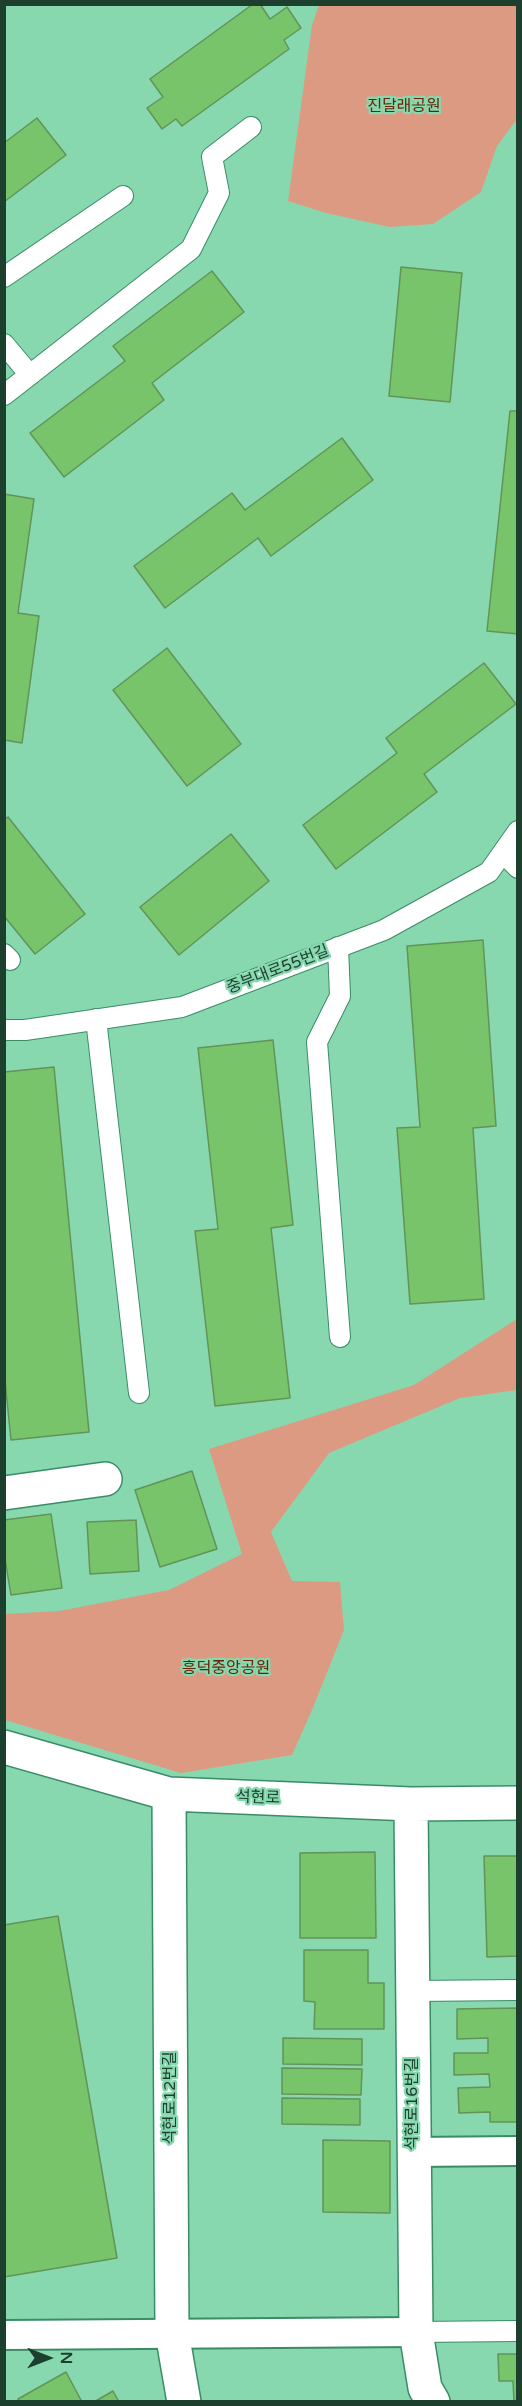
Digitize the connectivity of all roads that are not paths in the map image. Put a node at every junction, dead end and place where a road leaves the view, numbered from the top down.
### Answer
1 (251, 127) dead end
2 (123, 196) dead end
3 (4, 277) edge
4 (4, 344) edge
5 (30, 375) junction
6 (4, 395) edge
7 (518, 831) edge
8 (503, 852) junction
9 (518, 868) edge
10 (338, 947) junction
11 (96, 1019) junction
12 (4, 1030) edge
13 (340, 1337) dead end
14 (139, 1393) dead end
15 (105, 1479) dead end
16 (4, 1493) edge
17 (4, 1747) edge
18 (169, 1794) junction
19 (518, 1803) edge
20 (411, 1804) junction
21 (518, 1990) edge
22 (413, 1991) junction
23 (518, 2151) edge
24 (414, 2152) junction
25 (518, 2331) edge
26 (416, 2332) junction
27 (172, 2333) junction
28 (4, 2336) edge
29 (184, 2402) edge
30 (433, 2402) edge

1 - 5 lane
2 - 3 lane
4 - 5 lane
5 - 6 lane
7 - 8 lane, 중부대로55번길
8 - 9 lane
8 - 10 lane, 중부대로55번길
10 - 11 lane, 중부대로55번길
10 - 13 lane
11 - 12 lane, 중부대로55번길
11 - 14 lane
15 - 16 street
17 - 18 street, 석현로
18 - 20 street, 석현로
18 - 27 street, 석현로12번길
19 - 20 street, 석현로
20 - 22 street, 석현로16번길
21 - 22 lane
22 - 24 street, 석현로16번길
23 - 24 street
24 - 26 street, 석현로16번길
25 - 26 lane
26 - 27 street
26 - 30 street, 석현로16번길
27 - 28 street
27 - 29 street, 석현로12번길

